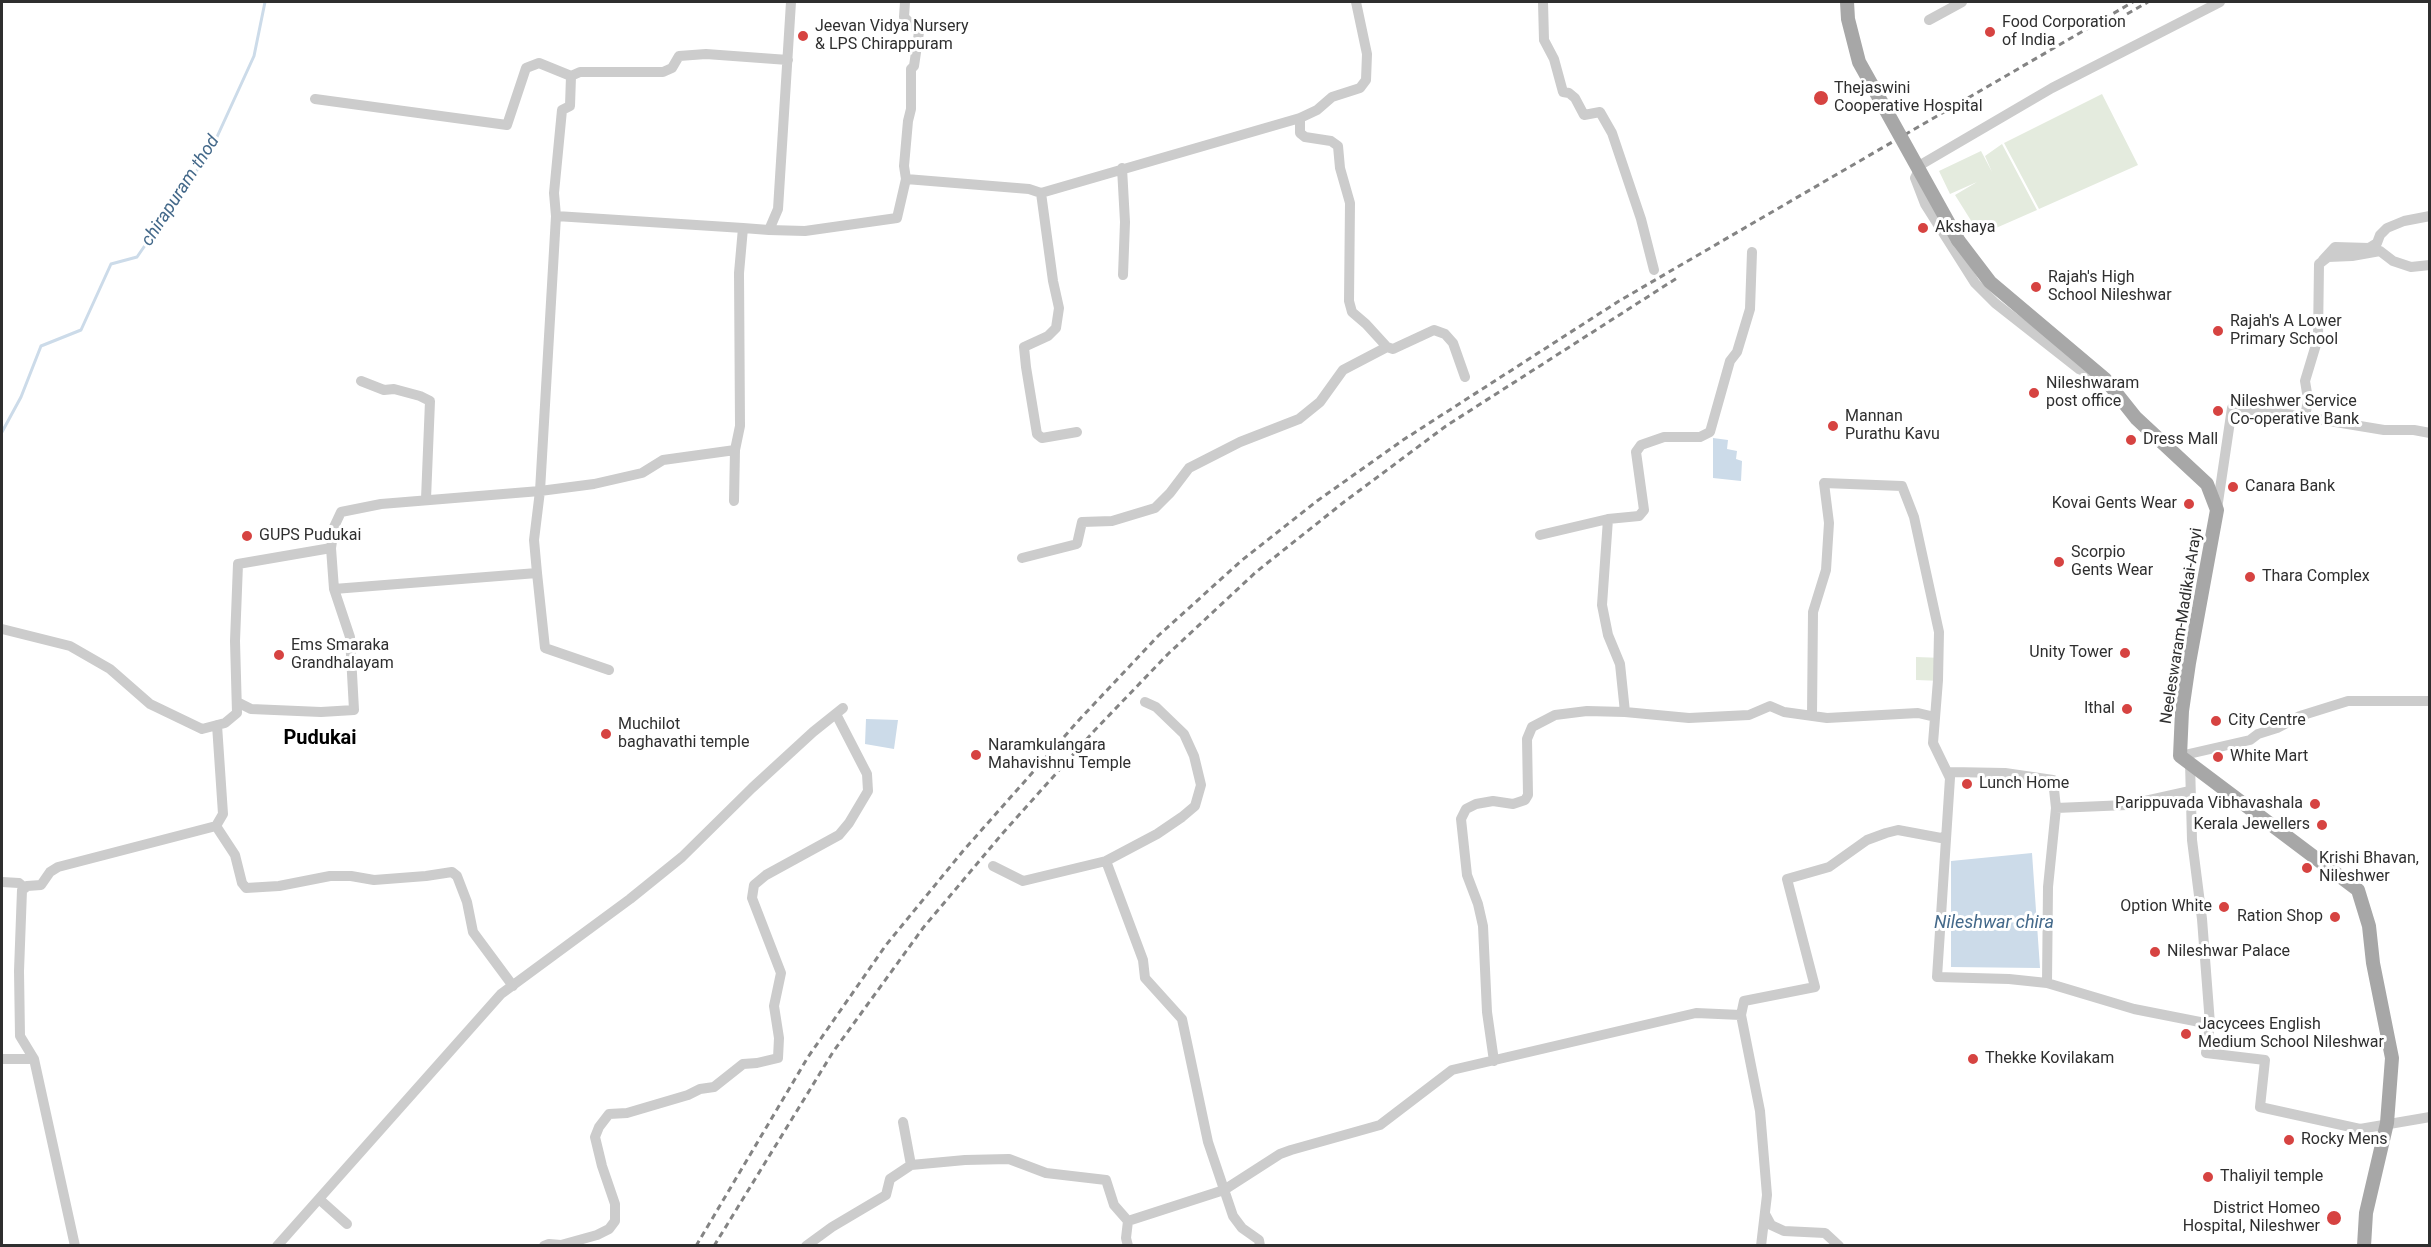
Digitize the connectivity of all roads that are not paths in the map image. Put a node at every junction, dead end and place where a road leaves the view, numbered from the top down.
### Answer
1 (791, 2) edge
2 (905, 2) edge
3 (1356, 2) edge
4 (1543, 2) edge
5 (1847, 2) edge
6 (1962, 2) edge
7 (2220, 2) edge
8 (1929, 20) dead end
9 (788, 60) junction
10 (571, 76) junction
11 (315, 99) dead end
12 (1300, 118) junction
13 (1122, 168) junction
14 (906, 179) junction
15 (1041, 193) junction
16 (556, 216) junction
17 (2430, 216) edge
18 (743, 228) junction
19 (769, 230) junction
20 (1752, 252) dead end
21 (2322, 262) junction
22 (2430, 265) edge
23 (1654, 270) dead end
24 (1124, 275) dead end
25 (1387, 347) junction
26 (1465, 377) dead end
27 (2105, 380) junction
28 (361, 381) dead end
29 (2305, 418) junction
30 (1077, 432) dead end
31 (2430, 433) edge
32 (735, 450) junction
33 (540, 491) junction
34 (426, 499) junction
35 (734, 501) dead end
36 (2217, 510) junction
37 (1608, 519) junction
38 (1540, 535) dead end
39 (331, 548) junction
40 (1022, 558) dead end
41 (537, 573) junction
42 (334, 589) junction
43 (2, 629) edge
44 (609, 670) dead end
45 (2430, 701) edge
46 (237, 702) junction
47 (1145, 702) dead end
48 (1625, 712) junction
49 (1812, 715) junction
50 (1935, 717) junction
51 (217, 725) junction
52 (2185, 759) junction
53 (1950, 778) junction
54 (2190, 791) junction
55 (2056, 808) junction
56 (216, 826) junction
57 (1946, 836) junction
58 (1106, 861) junction
59 (993, 866) dead end
60 (2, 882) edge
61 (25, 888) junction
62 (2047, 983) junction
63 (513, 986) junction
64 (1741, 1015) junction
65 (2210, 1024) junction
66 (2, 1059) edge
67 (34, 1059) junction
68 (1494, 1061) junction
69 (2430, 1117) edge
70 (903, 1122) dead end
71 (2387, 1123) junction
72 (911, 1165) junction
73 (1224, 1190) junction
74 (319, 1199) junction
75 (1765, 1214) junction
76 (1128, 1221) junction
77 (347, 1224) dead end
78 (75, 1245) edge
79 (277, 1245) edge
80 (544, 1245) edge
81 (806, 1245) edge
82 (1128, 1245) edge
83 (1260, 1245) edge
84 (1761, 1245) edge
85 (1839, 1245) edge
86 (2364, 1245) edge

1 - 9 street
2 - 14 street
3 - 12 street
4 - 23 street
5 - 27 main road, Neeleswaram-Madikai-Arayi, bridge
6 - 8 street
7 - 27 street
9 - 10 street
9 - 19 street
10 - 11 street
10 - 16 street
12 - 13 street
12 - 25 street
13 - 15 street
13 - 24 street
14 - 15 street
14 - 19 street
15 - 30 street
16 - 18 street
16 - 33 street
17 - 21 street
18 - 19 street
18 - 32 street
20 - 37 street
21 - 22 street
21 - 29 street
25 - 26 street
25 - 40 street
27 - 36 main road, Neeleswaram-Madikai-Arayi
28 - 34 street
29 - 31 street
29 - 36 street
32 - 33 street
32 - 35 street
33 - 34 street
33 - 41 street
34 - 39 street
36 - 52 main road, Neeleswaram-Madikai-Arayi
37 - 38 street
37 - 48 street
39 - 42 street
39 - 46 street
41 - 42 street
41 - 44 street
42 - 46 street
43 - 51 street
45 - 52 street
46 - 51 street
47 - 58 street
48 - 49 street
48 - 68 street
49 - 50 street
49 - 50 street
50 - 53 street
51 - 56 street
52 - 54 street
52 - 71 main road
53 - 55 street
53 - 57 street
54 - 55 street
54 - 65 street
55 - 62 street
56 - 61 street
56 - 63 street
57 - 62 street
57 - 64 street
58 - 59 street
58 - 73 street
60 - 61 street
61 - 67 street
62 - 65 street
63 - 74 street
63 - 80 street
64 - 68 street
64 - 75 street
65 - 71 street
66 - 67 street
67 - 78 street
68 - 73 street
69 - 71 street
70 - 72 street
71 - 86 main road
72 - 76 street
72 - 81 street
73 - 76 street
73 - 83 street
74 - 77 street
74 - 79 street
75 - 84 street
75 - 85 street
76 - 82 street

